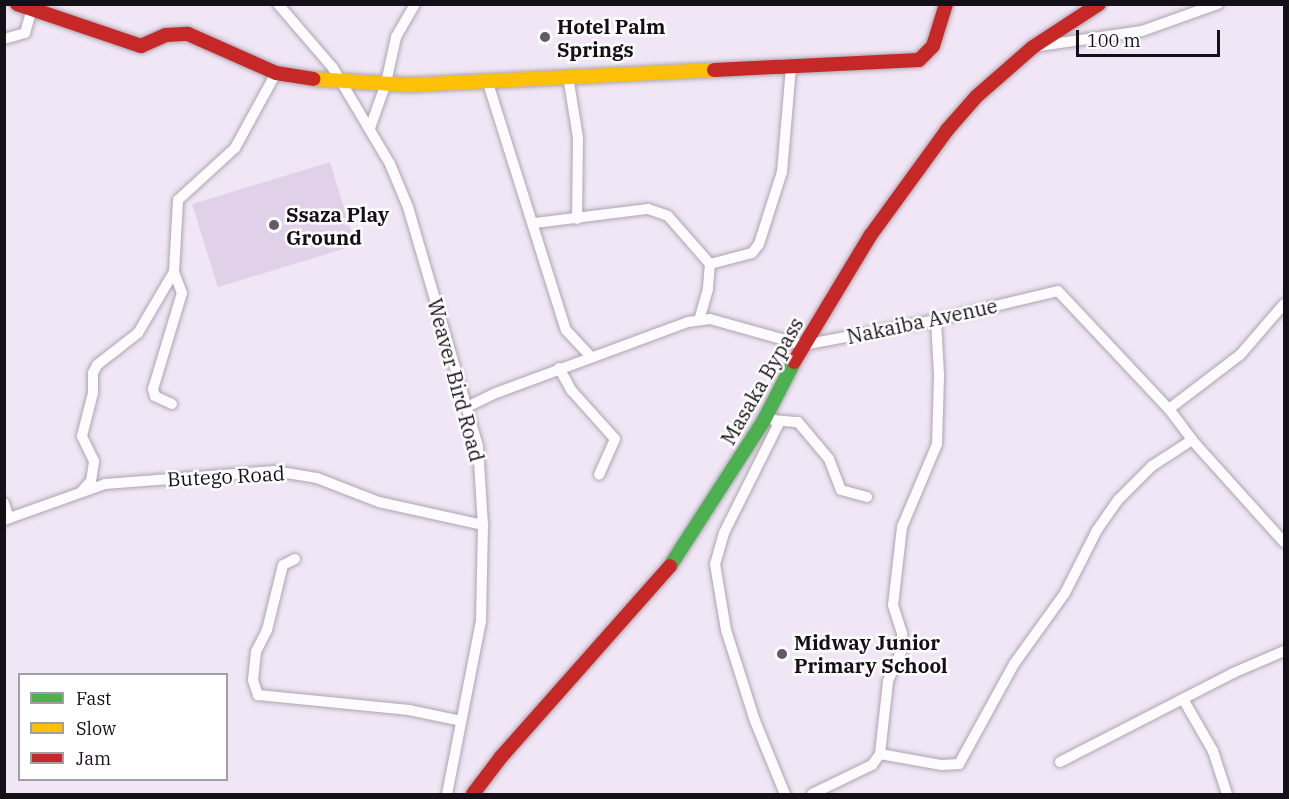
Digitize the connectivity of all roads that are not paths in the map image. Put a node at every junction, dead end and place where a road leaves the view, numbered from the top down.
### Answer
1 (17, 4) edge
2 (278, 4) edge
3 (415, 4) edge
4 (946, 4) edge
5 (1099, 4) edge
6 (1218, 4) edge
7 (32, 9) junction
8 (4, 39) edge
9 (1033, 47) junction
10 (791, 66) junction
11 (276, 73) junction
12 (568, 76) junction
13 (487, 80) junction
14 (342, 83) junction
15 (386, 83) junction
16 (370, 128) junction
17 (577, 219) junction
18 (535, 223) junction
19 (710, 264) junction
20 (174, 272) junction
21 (1284, 304) edge
22 (699, 320) junction
23 (936, 320) junction
24 (803, 345) junction
25 (591, 357) junction
26 (559, 368) junction
27 (172, 404) dead end
28 (467, 407) junction
29 (1169, 409) junction
30 (764, 420) junction
31 (780, 421) junction
32 (1192, 440) junction
33 (599, 476) dead end
34 (81, 492) junction
35 (867, 497) dead end
36 (4, 503) edge
37 (7, 519) edge
38 (483, 525) junction
39 (1284, 542) edge
40 (295, 559) dead end
41 (1284, 651) edge
42 (1183, 699) junction
43 (461, 721) junction
44 (880, 754) junction
45 (1060, 762) dead end
46 (447, 795) edge
47 (473, 795) edge
48 (785, 795) edge
49 (812, 795) edge
50 (1227, 795) edge

1 - 7 main road
2 - 14 street, Weaver Bird Road
3 - 15 street
4 - 10 main road
5 - 9 main road, Masaka Bypass
6 - 9 street
7 - 8 street
7 - 11 main road
9 - 24 main road, Masaka Bypass
10 - 12 main road
10 - 19 street
11 - 14 main road
11 - 20 street
12 - 13 main road
12 - 17 street
13 - 15 main road
13 - 18 street
14 - 15 main road
14 - 16 street, Weaver Bird Road
15 - 16 street
16 - 28 street, Weaver Bird Road
17 - 18 street
17 - 19 street
18 - 25 street
19 - 22 street
20 - 27 street
20 - 34 street
21 - 29 street
22 - 24 street, Nakaiba Avenue
22 - 25 street
23 - 24 street, Nakaiba Avenue
23 - 29 street, Nakaiba Avenue
23 - 44 street
24 - 30 main road, Masaka Bypass
25 - 26 street
26 - 28 street
26 - 33 street
28 - 38 street, Weaver Bird Road
29 - 32 street, Nakaiba Avenue
30 - 31 street
30 - 47 main road, Masaka Bypass
31 - 35 street
31 - 48 street
32 - 39 street, Nakaiba Avenue
32 - 44 street
34 - 37 street, Butego Road
34 - 38 street, Butego Road
36 - 37 street
38 - 43 street, Weaver Bird Road
40 - 43 street
41 - 42 street
42 - 45 street
42 - 50 street
43 - 46 street, Weaver Bird Road
44 - 49 street

